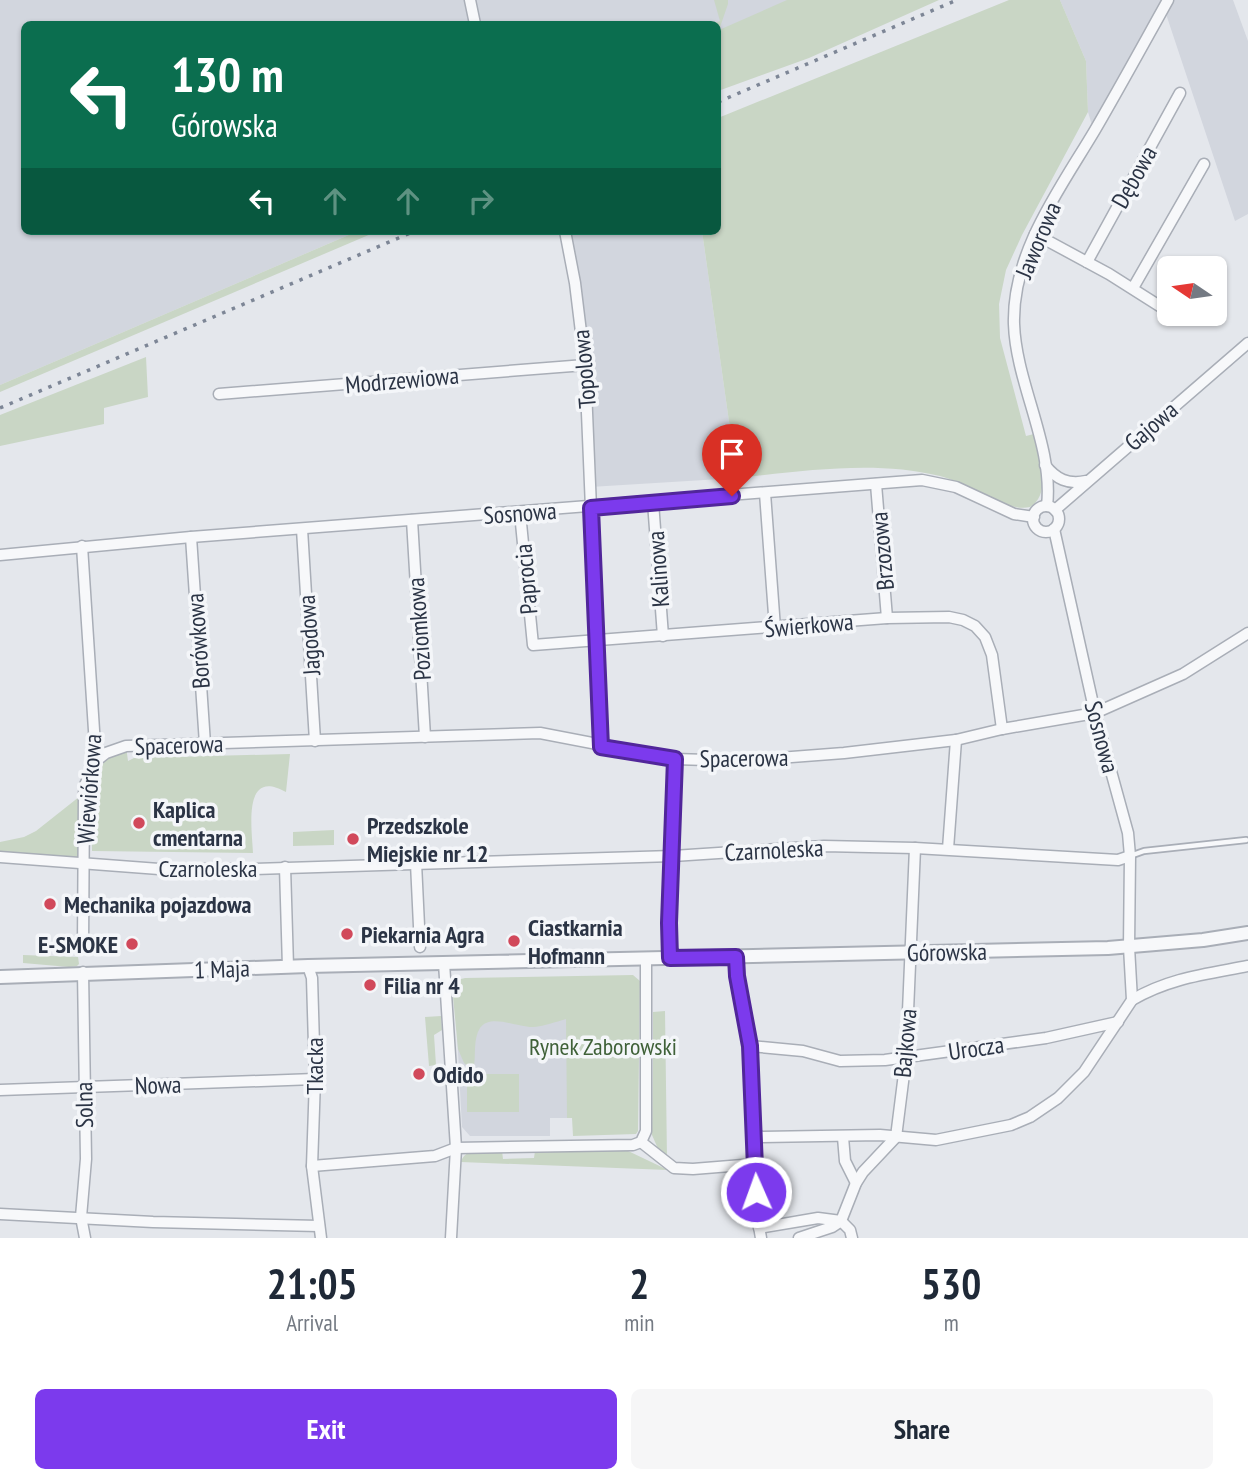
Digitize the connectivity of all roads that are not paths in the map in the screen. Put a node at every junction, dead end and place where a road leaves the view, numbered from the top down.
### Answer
1 (470, 0) edge
2 (1168, 0) edge
3 (474, 21) edge
4 (1180, 93) dead end
5 (1204, 164) dead end
6 (1035, 234) junction
7 (566, 235) edge
8 (1087, 262) junction
9 (1133, 288) junction
10 (1157, 304) edge
11 (1248, 343) edge
12 (585, 365) junction
13 (219, 394) dead end
14 (1045, 464) junction
15 (1095, 475) junction
16 (876, 484) junction
17 (765, 493) junction
18 (653, 502) junction
19 (591, 508) junction
20 (1051, 508) junction
21 (520, 513) junction
22 (1034, 517) junction
23 (412, 520) junction
24 (302, 529) junction
25 (1054, 529) junction
26 (191, 537) junction
27 (82, 546) junction
28 (0, 555) edge
29 (887, 618) junction
30 (775, 628) junction
31 (1248, 633) edge
32 (663, 636) junction
33 (595, 642) junction
34 (533, 645) joint
35 (1095, 712) junction
36 (1002, 729) junction
37 (425, 737) junction
38 (956, 740) junction
39 (315, 741) junction
40 (205, 744) junction
41 (601, 747) junction
42 (675, 759) junction
43 (96, 761) junction
44 (1246, 840) dead end
45 (915, 848) junction
46 (948, 849) junction
47 (673, 856) junction
48 (1130, 856) junction
49 (0, 857) edge
50 (416, 863) junction
51 (85, 865) junction
52 (285, 867) junction
53 (1248, 933) edge
54 (83, 947) dead end
55 (420, 947) dead end
56 (1129, 947) junction
57 (911, 953) junction
58 (736, 957) junction
59 (646, 958) junction
60 (670, 958) junction
61 (444, 963) junction
62 (308, 966) junction
63 (1248, 966) edge
64 (288, 967) junction
65 (83, 972) junction
66 (0, 977) edge
67 (1132, 1000) junction
68 (1118, 1022) junction
69 (750, 1046) junction
70 (906, 1058) junction
71 (315, 1079) junction
72 (84, 1087) junction
73 (0, 1090) edge
74 (755, 1137) junction
75 (843, 1137) junction
76 (896, 1137) junction
77 (641, 1142) junction
78 (456, 1148) junction
79 (755, 1164) junction
80 (312, 1166) junction
81 (856, 1183) junction
82 (0, 1214) edge
83 (81, 1217) junction
84 (841, 1221) junction
85 (239, 1225) junction
86 (319, 1226) junction
87 (760, 1233) edge
88 (85, 1238) edge
89 (239, 1238) edge
90 (321, 1238) edge
91 (451, 1238) edge
92 (799, 1238) edge
93 (852, 1238) edge

1 - 3 street
2 - 6 street, Jaworowa
4 - 8 street, Dębowa
5 - 9 street
6 - 8 street
6 - 14 street, Jaworowa
7 - 12 street, Topolowa
8 - 9 street
9 - 10 street
11 - 15 street, Gajowa
12 - 13 street, Modrzewiowa
12 - 19 street, Topolowa
14 - 15 street
14 - 20 street, Jaworowa
15 - 20 street, Gajowa
16 - 17 street, Sosnowa
16 - 22 street, Sosnowa
16 - 29 street, Brzozowa
17 - 18 street, Sosnowa
17 - 30 street
18 - 19 street, Sosnowa
18 - 32 street, Kalinowa
19 - 21 street, Sosnowa
19 - 33 street, Topolowa
20 - 22 street
20 - 25 street
21 - 23 street, Sosnowa
21 - 34 street, Paprocia
22 - 25 street
23 - 24 street, Sosnowa
23 - 37 street, Poziomkowa
24 - 26 street, Sosnowa
24 - 39 street, Jagodowa
25 - 35 street, Sosnowa
26 - 27 street, Sosnowa
26 - 40 street, Borówkowa
27 - 28 street, Sosnowa
27 - 43 street, Wiewiórkowa
29 - 30 street, Świerkowa
29 - 36 street, Świerkowa
30 - 32 street, Świerkowa
31 - 35 street, Spacerowa
32 - 33 street, Świerkowa
33 - 34 street, Świerkowa
33 - 41 street, Topolowa
35 - 36 street, Spacerowa
35 - 48 street, Sosnowa
36 - 38 street, Spacerowa
37 - 39 street, Spacerowa
37 - 41 street, Spacerowa
38 - 42 street, Spacerowa
38 - 46 street
39 - 40 street, Spacerowa
40 - 43 street, Spacerowa
41 - 42 street, Spacerowa
42 - 47 street
43 - 51 street, Wiewiórkowa
44 - 48 lane
45 - 46 street, Czarnoleska
45 - 47 street, Czarnoleska
45 - 57 street, Bajkowa
46 - 48 street, Czarnoleska
47 - 50 street, Czarnoleska
47 - 60 street
48 - 56 street, Sosnowa
49 - 51 street, Czarnoleska
50 - 52 street, Czarnoleska
50 - 55 street
51 - 52 street, Czarnoleska
51 - 54 street, Wiewiórkowa
52 - 64 street
53 - 56 street, Górowska
56 - 57 street, Górowska
56 - 67 street, Sosnowa
57 - 58 street, Górowska
57 - 70 street, Bajkowa
58 - 60 street, Górowska
58 - 69 street
59 - 60 street, Górowska
59 - 61 street
59 - 77 street
61 - 62 street, 1 Maja
61 - 78 street
62 - 64 street, 1 Maja
62 - 71 street, Tkacka
63 - 67 street
64 - 65 street, 1 Maja
65 - 66 street, 1 Maja
65 - 72 street, Solna
67 - 68 street
68 - 70 street, Urocza
68 - 76 street
69 - 70 street, Urocza
69 - 74 street
70 - 76 street, Bajkowa
71 - 72 street, Nowa
71 - 80 street, Tkacka
72 - 73 street, Nowa
72 - 83 street, Solna
74 - 75 street
74 - 79 street
75 - 76 street
75 - 81 street
76 - 81 street
77 - 78 street
77 - 79 street
78 - 80 street
78 - 91 street
79 - 87 street
80 - 86 street, Tkacka
81 - 84 street
82 - 83 street
83 - 85 street
83 - 88 street, Solna
84 - 87 street
84 - 92 street
84 - 93 street
85 - 86 street
85 - 89 street
86 - 90 street, Tkacka

